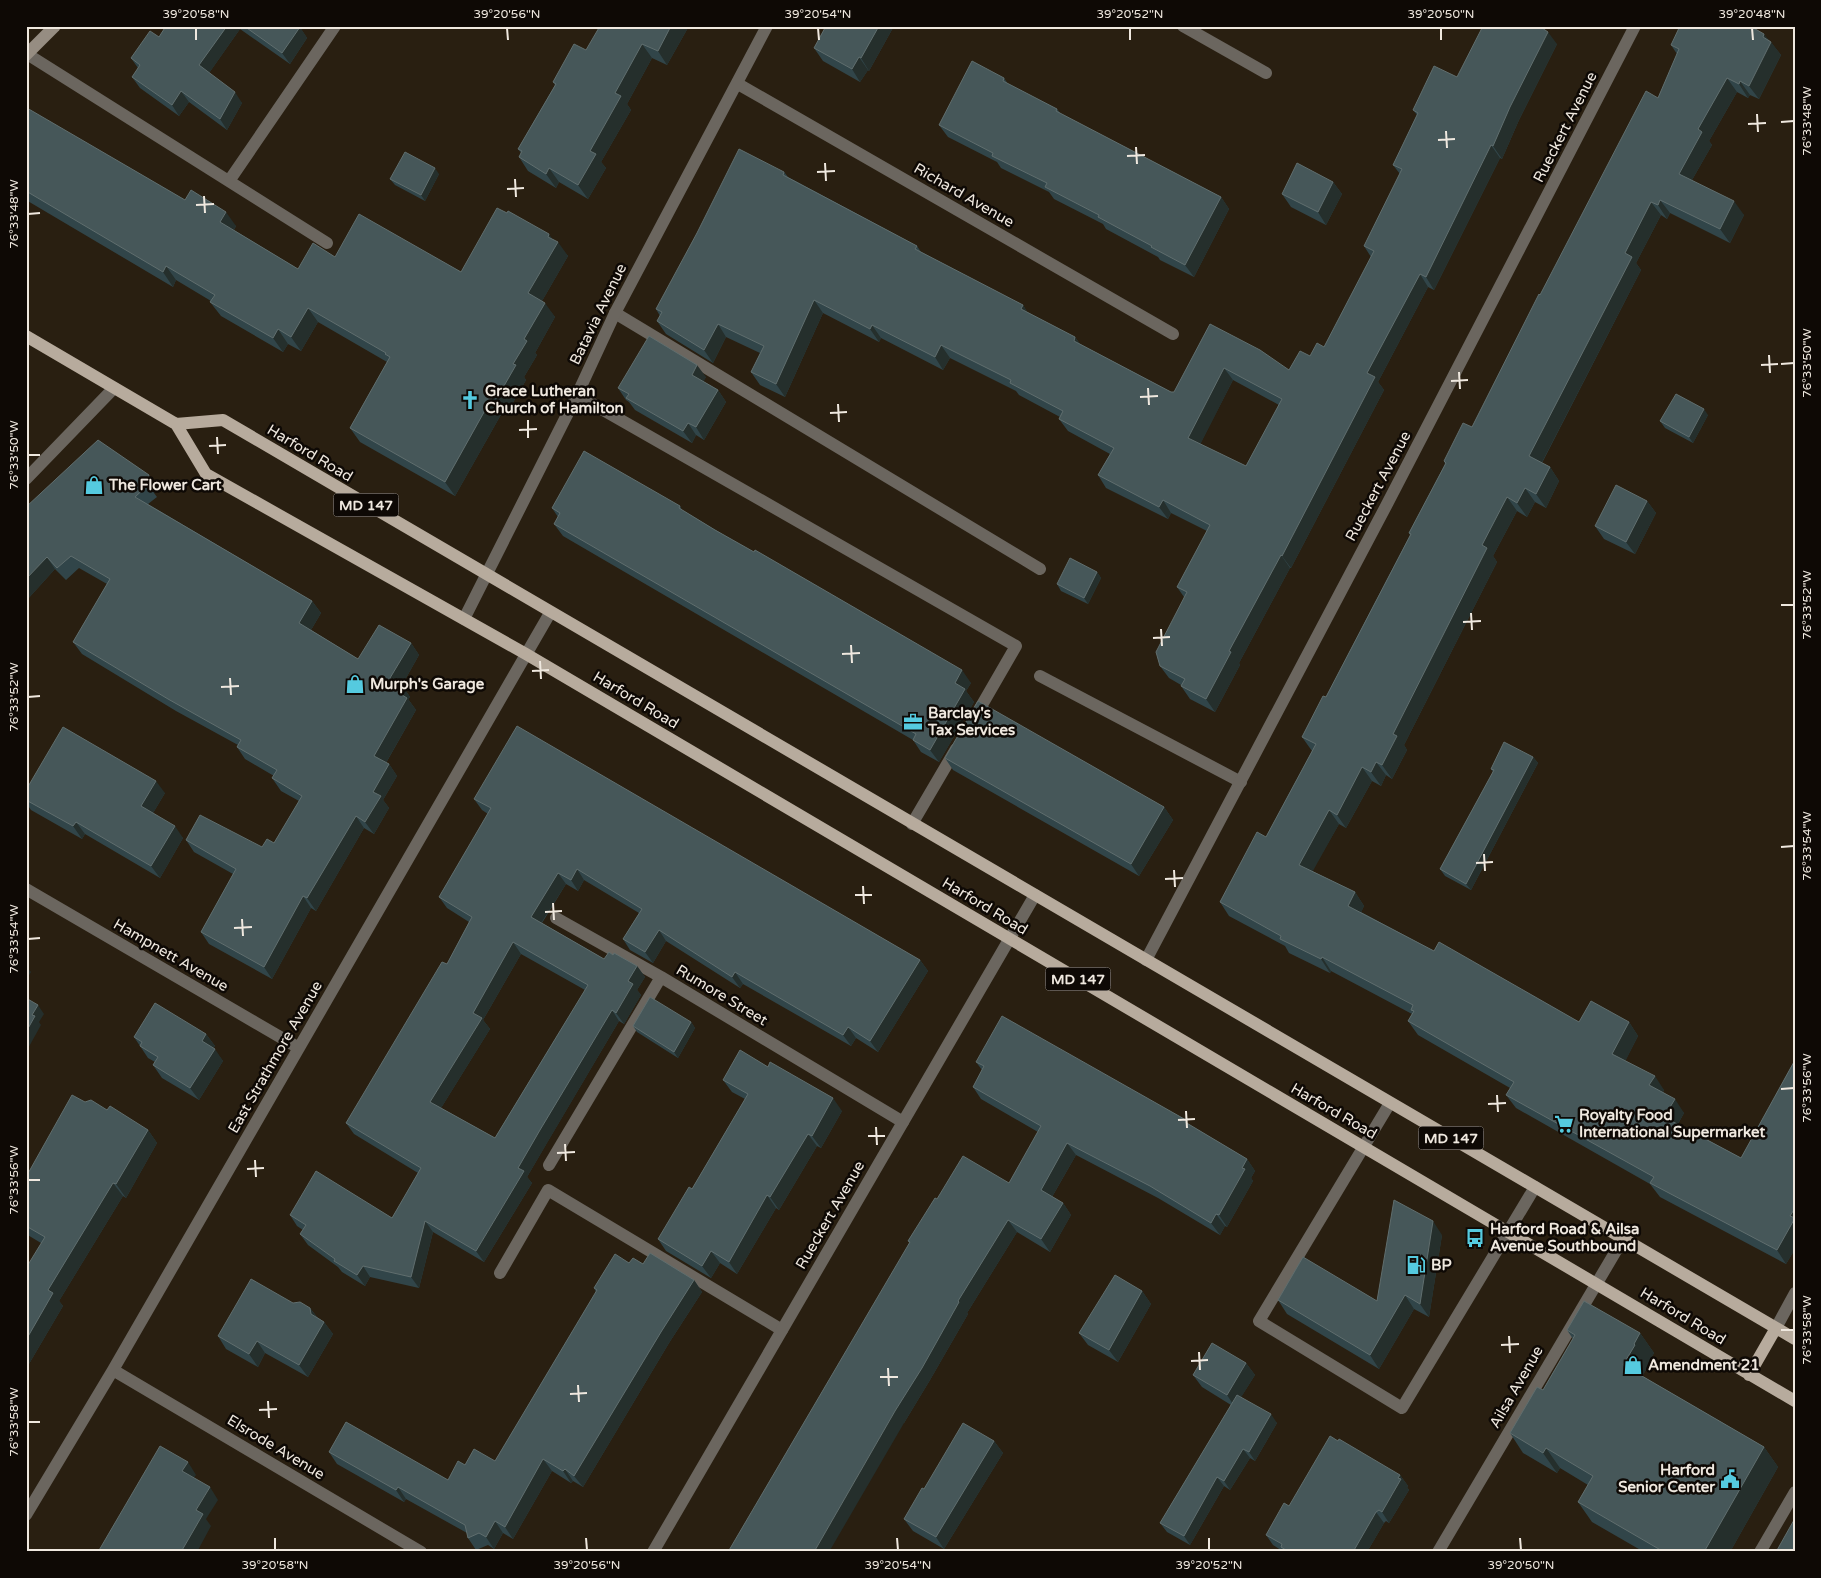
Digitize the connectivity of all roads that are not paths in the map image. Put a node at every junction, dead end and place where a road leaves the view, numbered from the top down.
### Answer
1 (55, 26) edge
2 (336, 26) edge
3 (767, 26) edge
4 (1183, 26) edge
5 (1635, 26) edge
6 (27, 54) edge
7 (1266, 73) dead end
8 (738, 84) junction
9 (229, 181) junction
10 (327, 243) dead end
11 (615, 313) junction
12 (1174, 334) dead end
13 (26, 336) edge
14 (114, 388) junction
15 (577, 395) junction
16 (176, 424) junction
17 (28, 473) edge
18 (1040, 570) dead end
19 (486, 576) junction
20 (550, 613) junction
21 (464, 619) junction
22 (526, 654) junction
23 (1040, 676) dead end
24 (1241, 782) junction
25 (912, 824) junction
26 (26, 889) edge
27 (1035, 895) junction
28 (556, 918) dead end
29 (1009, 939) junction
30 (1146, 960) junction
31 (661, 977) junction
32 (299, 1048) junction
33 (1390, 1103) junction
34 (903, 1122) junction
35 (1364, 1147) junction
36 (549, 1165) dead end
37 (1535, 1187) junction
38 (1508, 1232) junction
39 (1623, 1239) junction
40 (500, 1272) dead end
41 (1596, 1283) junction
42 (1795, 1293) edge
43 (1776, 1328) junction
44 (782, 1330) junction
45 (1795, 1339) edge
46 (113, 1370) junction
47 (1749, 1374) junction
48 (1795, 1401) edge
49 (1795, 1492) edge
50 (26, 1515) edge
51 (1442, 1550) edge
52 (422, 1552) edge
53 (653, 1552) edge
54 (1760, 1552) edge

1 - 6 main road
2 - 9 street
3 - 8 street, Batavia Avenue
4 - 7 street
5 - 24 street, Rueckert Avenue
6 - 9 street
8 - 11 street, Batavia Avenue
8 - 12 street, Richard Avenue
9 - 10 street
11 - 15 street, Batavia Avenue
11 - 18 street
13 - 14 main road, Harford Road / MD 147
14 - 16 main road, Harford Road / MD 147
14 - 17 street
15 - 19 street, Batavia Avenue
15 - 25 street
16 - 19 main road, Harford Road / MD 147
16 - 21 main road, Harford Road / MD 147
19 - 20 main road, Harford Road / MD 147
19 - 21 street, Batavia Avenue
20 - 22 street, East Strathmore Avenue
20 - 25 main road, Harford Road / MD 147
21 - 22 main road, Harford Road / MD 147
22 - 29 main road, Harford Road / MD 147
22 - 32 street, East Strathmore Avenue
23 - 24 street
24 - 30 street, Rueckert Avenue
25 - 27 main road, Harford Road / MD 147
26 - 32 street, Hampnett Avenue
27 - 29 street, Rueckert Avenue
27 - 30 main road, Harford Road / MD 147
28 - 31 street
29 - 34 street, Rueckert Avenue
29 - 35 main road, Harford Road / MD 147
30 - 33 main road, Harford Road / MD 147
31 - 34 street, Rumore Street
31 - 36 street, Rumore Street
32 - 46 street, East Strathmore Avenue
33 - 35 street
33 - 37 main road, Harford Road / MD 147
34 - 44 street, Rueckert Avenue
35 - 38 main road, Harford Road / MD 147
35 - 38 street
37 - 38 street
37 - 39 main road, Harford Road / MD 147
38 - 41 main road, Harford Road / MD 147
39 - 41 street, Ailsa Avenue
39 - 43 main road, Harford Road / MD 147
40 - 44 street
41 - 47 main road, Harford Road / MD 147
41 - 51 street, Ailsa Avenue
42 - 43 street
43 - 45 main road, Harford Road / MD 147
43 - 47 main road
44 - 53 street, Rueckert Avenue
46 - 50 street, East Strathmore Avenue
46 - 52 street, Elsrode Avenue
47 - 48 main road, Harford Road / MD 147
49 - 54 street

